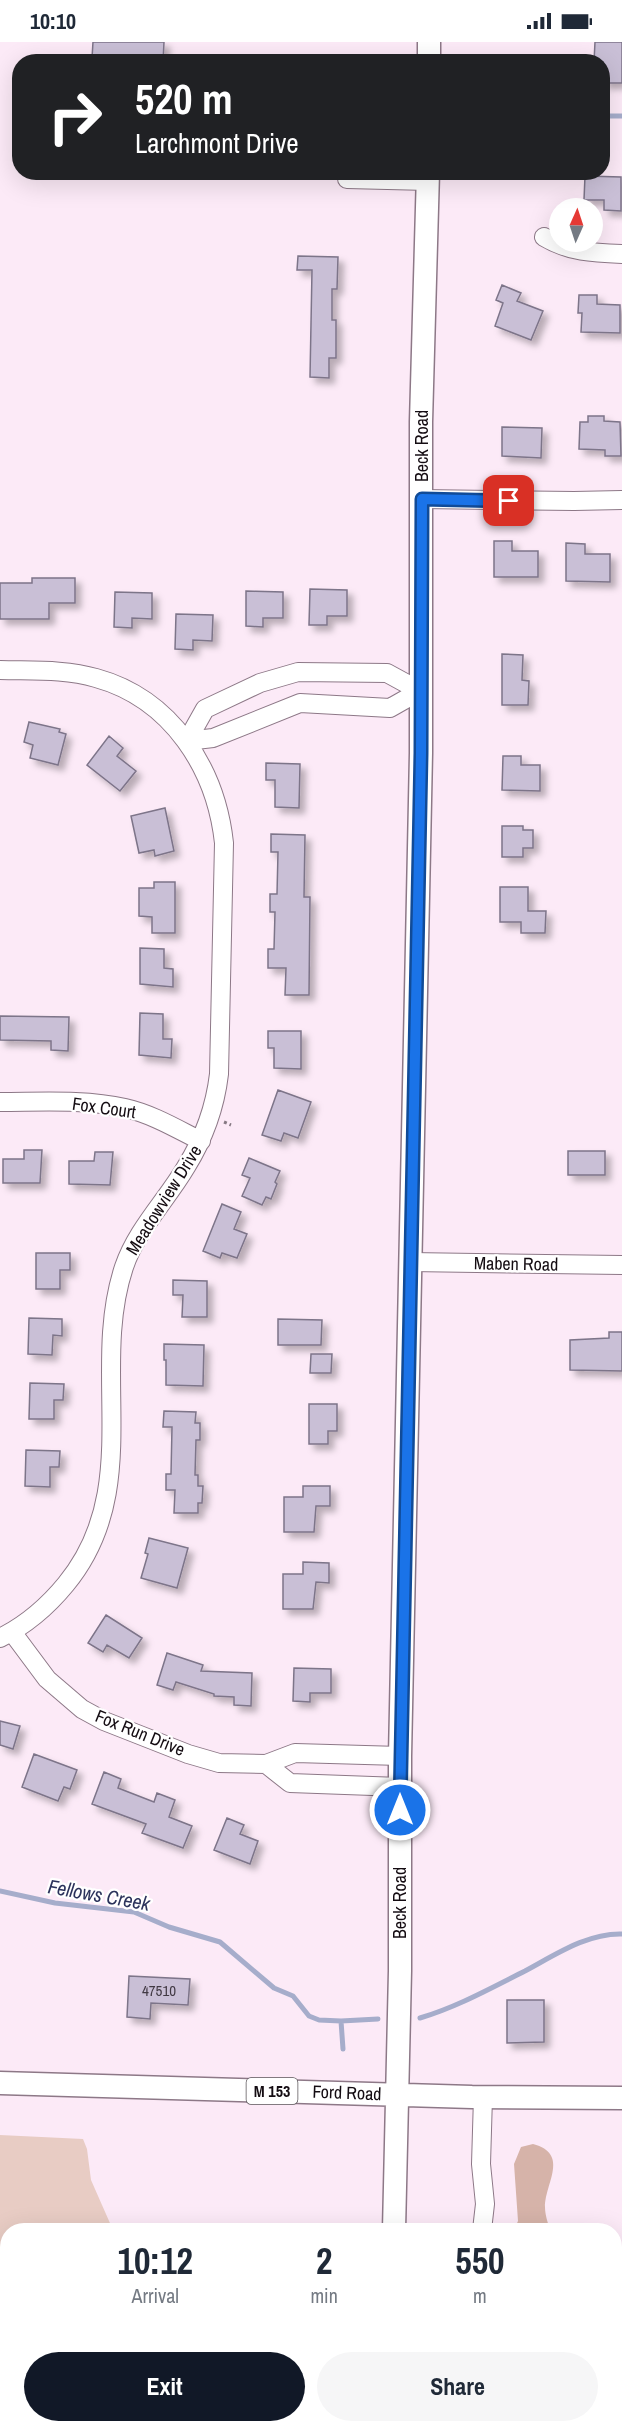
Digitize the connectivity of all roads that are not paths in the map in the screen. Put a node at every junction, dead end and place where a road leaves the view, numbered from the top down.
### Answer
1 (428, 180) edge
2 (544, 237) dead end
3 (622, 254) edge
4 (422, 499) junction
5 (622, 500) edge
6 (0, 670) edge
7 (298, 672) junction
8 (420, 691) junction
9 (300, 703) junction
10 (187, 741) junction
11 (0, 1102) edge
12 (201, 1141) junction
13 (410, 1262) junction
14 (622, 1265) edge
15 (6, 1635) edge
16 (400, 1756) junction
17 (266, 1764) junction
18 (400, 1787) junction
19 (0, 2083) edge
20 (396, 2094) junction
21 (483, 2097) junction
22 (622, 2097) edge
23 (394, 2223) edge
24 (483, 2223) edge

1 - 4 main road, Beck Road
2 - 3 street
4 - 5 street
4 - 8 main road, Beck Road
6 - 10 street, Meadowview Drive
7 - 8 street
7 - 9 street
7 - 10 street
8 - 9 street
8 - 13 main road, Beck Road
9 - 10 street
10 - 12 street, Meadowview Drive
11 - 12 street, Fox Court
12 - 15 street, Meadowview Drive
13 - 14 street, Maben Road
13 - 16 main road, Beck Road
15 - 17 street, Fox Run Drive
16 - 17 street, Fox Run Drive
16 - 18 main road, Beck Road
17 - 18 street
18 - 20 main road, Beck Road
19 - 20 main road, Ford Road / M 153
20 - 21 main road, Ford Road / M 153
20 - 23 main road, Beck Road
21 - 22 main road, Ford Road / M 153
21 - 24 street

